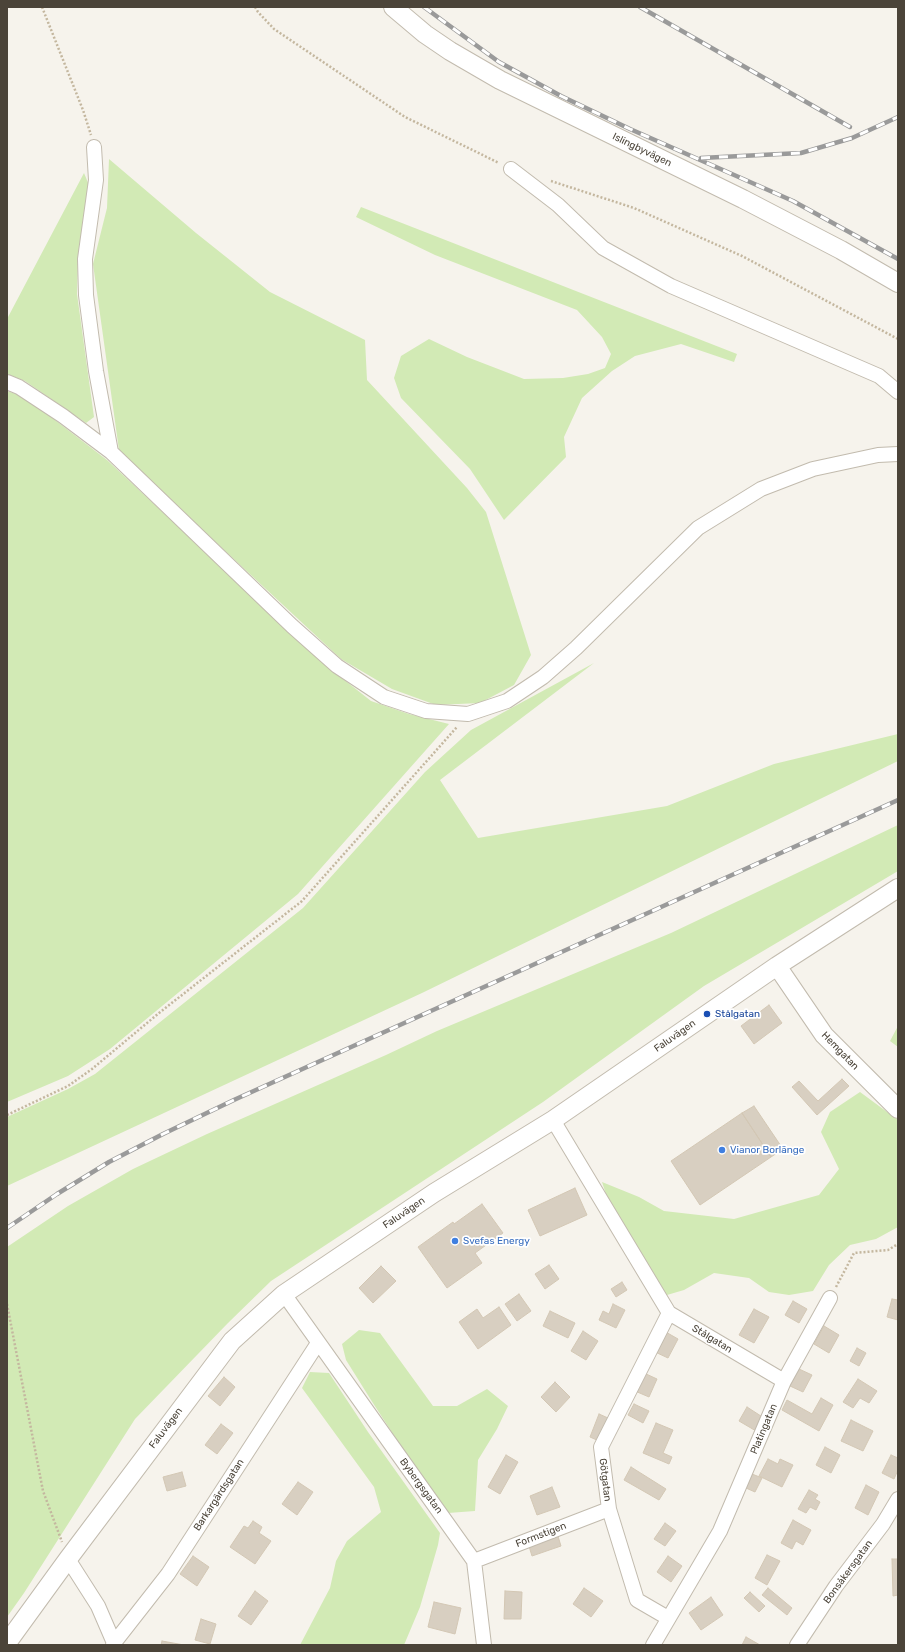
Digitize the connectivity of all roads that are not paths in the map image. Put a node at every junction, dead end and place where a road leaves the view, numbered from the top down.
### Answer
1 (393, 7) edge
2 (94, 147) road end
3 (511, 169) road end
4 (898, 283) edge
5 (7, 382) edge
6 (898, 392) edge
7 (111, 452) junction
8 (898, 454) edge
9 (898, 888) edge
10 (777, 966) junction
11 (898, 1109) edge
12 (553, 1120) junction
13 (284, 1294) junction
14 (830, 1298) road end
15 (669, 1313) junction
16 (318, 1343) junction
17 (784, 1381) junction
18 (898, 1499) edge
19 (609, 1508) junction
20 (68, 1559) junction
21 (474, 1560) junction
22 (668, 1618) junction
23 (7, 1643) edge
24 (113, 1644) edge
25 (484, 1645) edge
26 (653, 1645) edge
27 (797, 1645) edge

1 - 4 street, Islingbyvägen
2 - 7 street
3 - 6 street
5 - 7 street
7 - 8 street
9 - 10 street, Faluvägen
10 - 11 street, Hemgatan
10 - 12 street, Faluvägen
12 - 13 street, Faluvägen
12 - 15 street, Stålgatan
13 - 16 street
13 - 20 street, Faluvägen
14 - 17 street, Platingatan
15 - 17 street, Stålgatan
15 - 19 street, Götgatan
16 - 21 street, Bybergsgatan
16 - 24 street, Barkargärdsgatan
17 - 22 street, Platingatan
18 - 27 street, Bonsåkersgatan
19 - 21 street, Formstigen
19 - 22 street, Götgatan
20 - 23 street, Faluvägen
20 - 24 street, Barkargärdsgatan
21 - 25 street, Bybergsgatan
22 - 26 street, Platingatan

